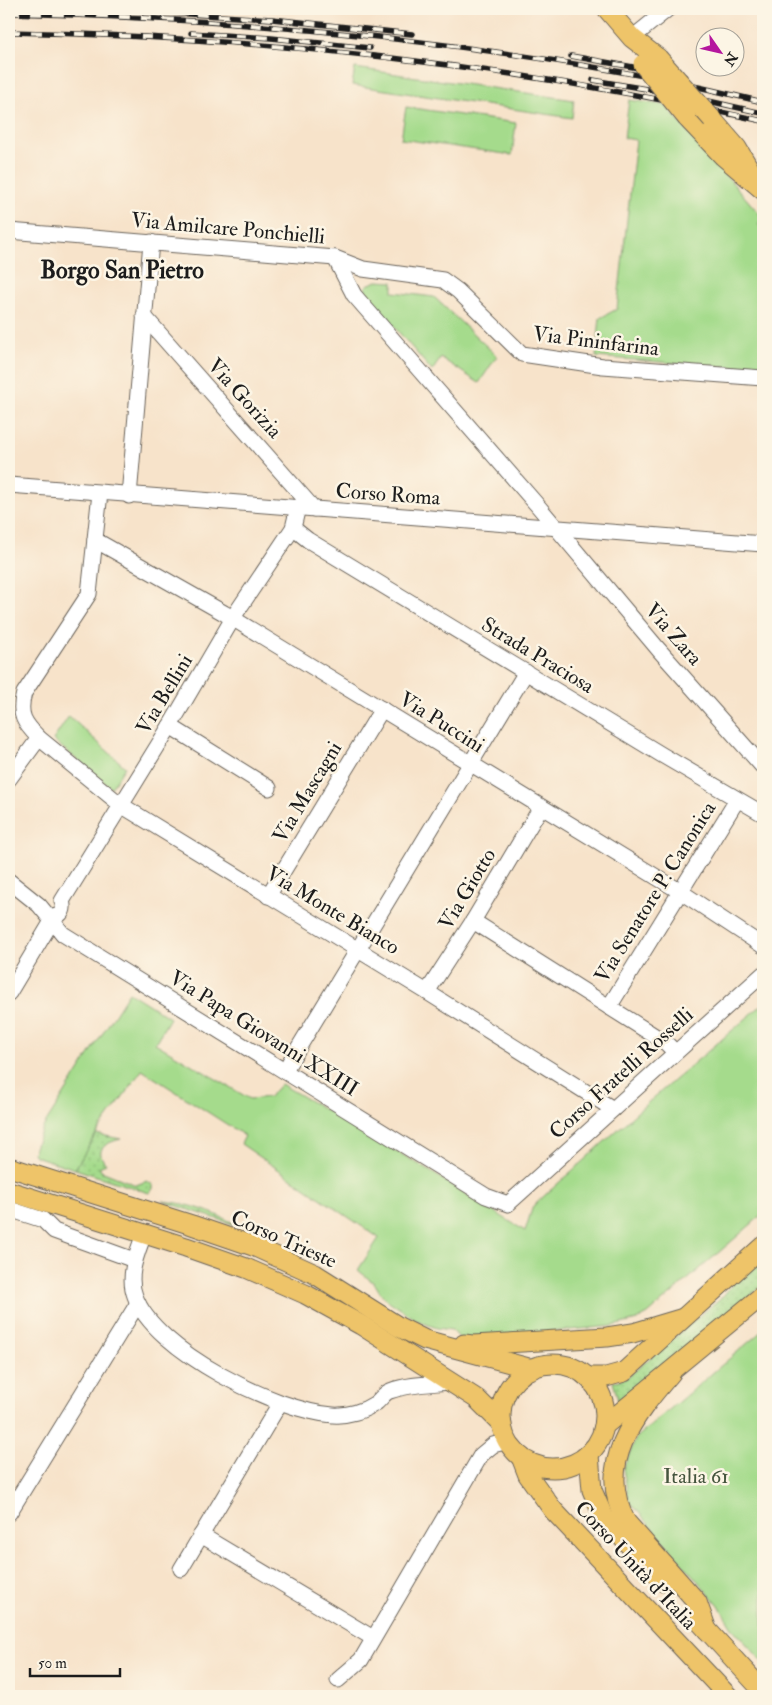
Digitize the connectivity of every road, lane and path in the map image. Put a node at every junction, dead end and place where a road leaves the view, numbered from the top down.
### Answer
1 (607, 9) edge
2 (668, 9) edge
3 (632, 38) junction
4 (650, 61) junction
5 (761, 187) edge
6 (9, 231) edge
7 (151, 242) junction
8 (335, 258) junction
9 (144, 316) junction
10 (763, 378) edge
11 (9, 485) edge
12 (100, 493) junction
13 (129, 496) junction
14 (298, 507) junction
15 (314, 509) junction
16 (293, 528) junction
17 (555, 528) junction
18 (95, 540) junction
19 (763, 544) edge
20 (233, 618) junction
21 (526, 672) junction
22 (382, 709) junction
23 (170, 726) junction
24 (39, 738) junction
25 (471, 764) junction
26 (763, 767) edge
27 (9, 779) edge
28 (270, 788) dead end
29 (737, 800) junction
30 (121, 805) junction
31 (541, 807) junction
32 (763, 814) edge
33 (9, 882) edge
34 (681, 892) junction
35 (268, 896) junction
36 (54, 918) junction
37 (473, 921) junction
38 (763, 946) edge
39 (357, 950) junction
40 (763, 974) edge
41 (428, 992) junction
42 (9, 993) edge
43 (609, 1007) junction
44 (676, 1052) junction
45 (285, 1070) junction
46 (613, 1109) junction
47 (9, 1167) edge
48 (9, 1192) edge
49 (508, 1204) joint
50 (9, 1209) edge
51 (144, 1234) junction
52 (763, 1246) edge
53 (134, 1260) junction
54 (763, 1295) edge
55 (138, 1303) junction
56 (683, 1318) junction
57 (425, 1340) junction
58 (532, 1369) junction
59 (671, 1373) junction
60 (588, 1377) junction
61 (450, 1382) junction
62 (280, 1403) junction
63 (604, 1426) junction
64 (505, 1433) junction
65 (589, 1455) junction
66 (521, 1457) junction
67 (9, 1513) edge
68 (201, 1535) junction
69 (181, 1569) dead end
70 (707, 1630) junction
71 (374, 1638) junction
72 (338, 1680) dead end
73 (763, 1691) edge
74 (728, 1696) edge

1 - 3 main road
2 - 3 street
3 - 4 main road
4 - 5 main road, bridge
4 - 5 main road, bridge
6 - 7 street, Via Amilcare Ponchielli
7 - 8 street, Via Amilcare Ponchielli
7 - 9 street
8 - 10 street, Via Pininfarina
8 - 17 street, Via Amilcare Ponchielli
9 - 13 street
9 - 15 street, Via Gorizia
11 - 12 street, Corso Roma
12 - 13 street, Corso Roma
12 - 18 street, Via Monte Bianco
13 - 14 street, Corso Roma
14 - 15 street, Corso Roma
14 - 16 street, Via Bellini
15 - 17 street, Corso Roma
16 - 20 street, Via Bellini
16 - 21 street, Strada Praciosa
17 - 19 street, Corso Roma
17 - 26 street, Via Zara
18 - 20 street, Via Puccini
18 - 24 street, Via Monte Bianco
20 - 22 street, Via Puccini
20 - 23 street, Via Bellini
21 - 25 street
21 - 29 street, Strada Praciosa
22 - 25 street, Via Puccini
22 - 35 street, Via Mascagni
23 - 28 street
23 - 30 street, Via Bellini
24 - 27 street
24 - 30 street, Via Monte Bianco
25 - 31 street, Via Puccini
25 - 39 street
29 - 32 street, Strada Praciosa
29 - 34 street, Via Senatore P. Canonica
30 - 35 street, Via Monte Bianco
30 - 36 street, Via Bellini
31 - 34 street, Via Puccini
31 - 37 street, Via Giotto
33 - 36 street, Via Papa Giovanni XXIII
34 - 38 street, Via Puccini
34 - 43 street, Via Senatore P. Canonica
35 - 39 street, Via Monte Bianco
36 - 42 street, Via Bellini
36 - 45 street, Via Papa Giovanni XXIII
37 - 41 street, Via Giotto
37 - 43 street
39 - 41 street, Via Monte Bianco
39 - 45 street
40 - 44 street, Corso Fratelli Rosselli
41 - 46 street, Via Monte Bianco
43 - 44 street
44 - 46 street, Corso Fratelli Rosselli
45 - 49 street, Via Papa Giovanni XXIII
46 - 49 street, Corso Fratelli Rosselli
47 - 57 main road, Corso Trieste
48 - 51 main road, Corso Trieste
50 - 53 street
51 - 53 street
51 - 61 main road, Corso Trieste
52 - 56 main road
53 - 55 street
54 - 59 main road
55 - 62 street
55 - 67 street
56 - 57 main road
56 - 60 main road
57 - 58 main road, Corso Trieste
58 - 60 main road
58 - 64 main road
59 - 63 main road
59 - 70 main road
60 - 63 main road
61 - 62 street
61 - 64 main road, Corso Trieste
62 - 68 street
63 - 65 main road
64 - 66 main road
64 - 71 street
65 - 66 main road
65 - 70 main road, Corso Unità d'Italia
66 - 74 main road, Corso Unità d'Italia
68 - 69 street
68 - 71 street
70 - 73 main road, Corso Unità d'Italia
71 - 72 street

